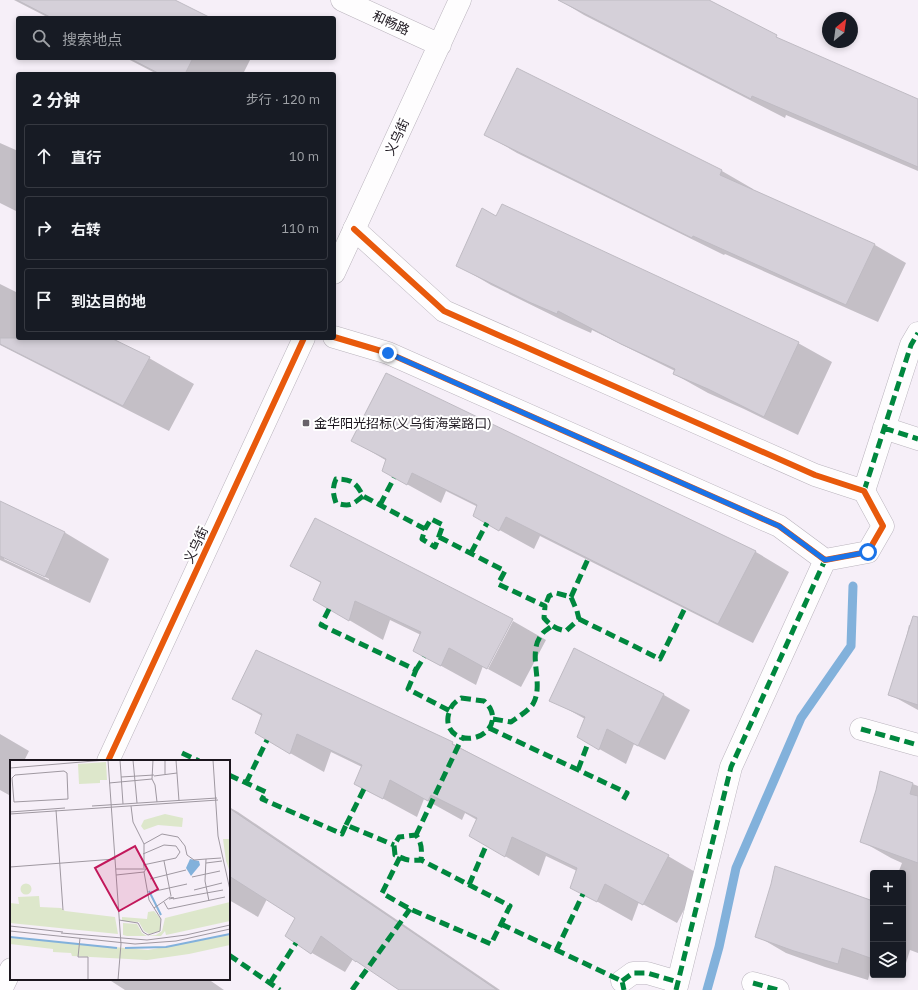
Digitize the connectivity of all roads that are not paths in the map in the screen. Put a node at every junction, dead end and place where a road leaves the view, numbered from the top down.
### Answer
1 (342, 0) edge
2 (460, 0) edge
3 (440, 45) junction
4 (354, 229) junction
5 (336, 269) edge
6 (918, 333) edge
7 (336, 338) edge
8 (303, 340) edge
9 (884, 428) junction
10 (918, 439) edge
11 (864, 491) junction
12 (825, 560) junction
13 (862, 729) dead end
14 (918, 745) edge
15 (108, 760) edge
16 (10, 971) edge
17 (622, 981) dead end
18 (753, 983) dead end
19 (677, 986) edge
20 (1, 990) edge
21 (778, 990) edge

1 - 3 street, 和畅路
2 - 3 street, 义乌街
3 - 4 street, 义乌街
4 - 5 street, 义乌街
4 - 11 street
6 - 9 street
7 - 12 street
8 - 15 street, 义乌街
9 - 10 street
9 - 11 street
11 - 12 street
12 - 19 street
13 - 14 street
16 - 20 street
17 - 19 street
18 - 21 street

